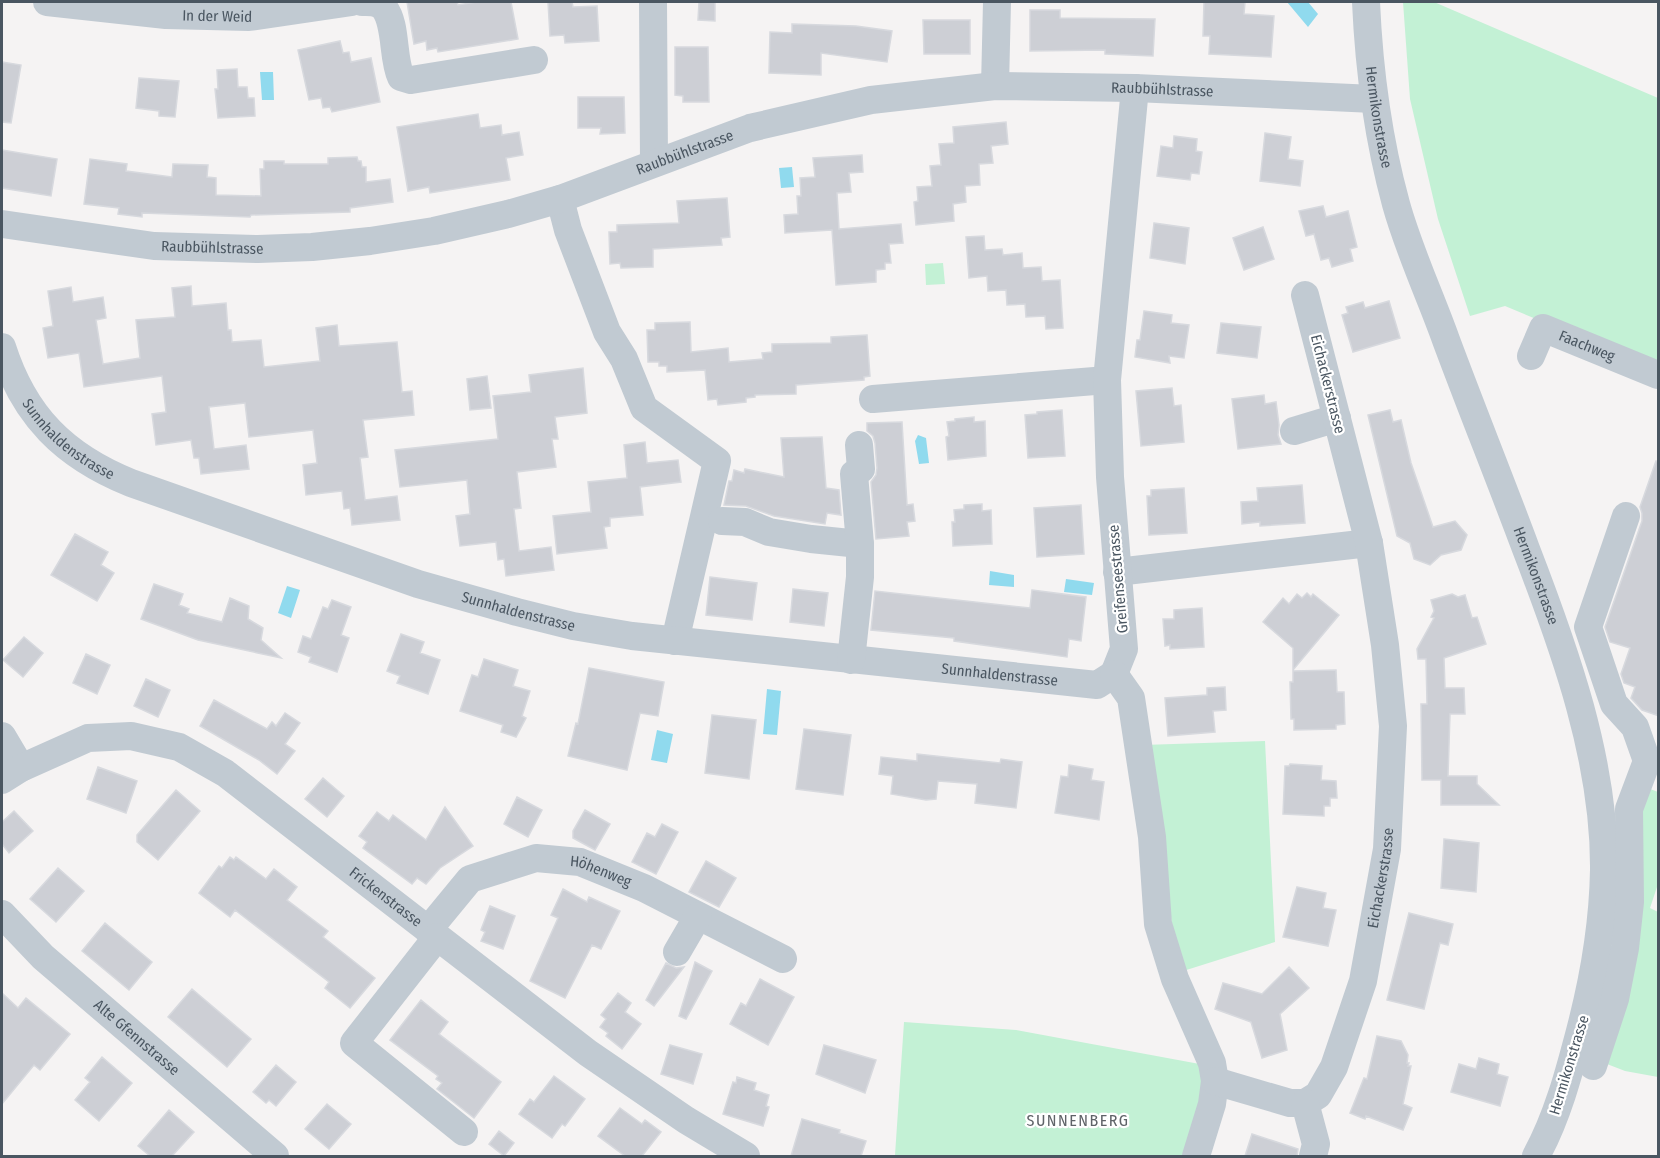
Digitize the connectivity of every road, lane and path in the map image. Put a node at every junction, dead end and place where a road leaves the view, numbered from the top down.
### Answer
1 (47, 2) edge
2 (352, 2) edge
3 (362, 2) edge
4 (653, 2) edge
5 (997, 2) edge
6 (1366, 2) edge
7 (534, 60) dead end
8 (995, 86) junction
9 (1135, 88) junction
10 (1374, 99) junction
11 (654, 163) junction
12 (560, 199) junction
13 (2, 230) edge
14 (1305, 295) dead end
15 (2, 346) edge
16 (1531, 356) dead end
17 (1659, 375) edge
18 (1107, 380) junction
19 (873, 399) dead end
20 (1337, 418) junction
21 (1294, 430) dead end
22 (859, 445) dead end
23 (1626, 516) dead end
24 (722, 521) dead end
25 (1369, 543) junction
26 (860, 544) junction
27 (1117, 572) junction
28 (675, 641) junction
29 (851, 660) junction
30 (1114, 674) junction
31 (2, 736) edge
32 (11, 774) edge
33 (2, 914) edge
34 (698, 916) junction
35 (433, 933) junction
36 (677, 952) dead end
37 (783, 959) dead end
38 (1593, 1066) dead end
39 (1215, 1082) junction
40 (1305, 1103) junction
41 (464, 1132) dead end
42 (275, 1156) edge
43 (746, 1156) edge
44 (1196, 1156) edge
45 (1313, 1156) edge
46 (1536, 1156) edge

1 - 2 street, In der Weid
3 - 7 street
4 - 11 street
5 - 8 street
6 - 10 street, Hermikonstrasse
8 - 9 street, Raubbühlstrasse
8 - 11 street, Raubbühlstrasse
9 - 10 street, Raubbühlstrasse
9 - 18 street, Greifenseestrasse
10 - 46 street, Hermikonstrasse
11 - 12 street, Raubbühlstrasse
12 - 13 street, Raubbühlstrasse
12 - 28 street
14 - 20 street, Eichackerstrasse
15 - 28 street, Sunnhaldenstrasse
16 - 17 street, Faachweg
18 - 19 street
18 - 27 street, Greifenseestrasse
20 - 21 street
20 - 25 street, Eichackerstrasse
22 - 26 street
23 - 38 street
24 - 26 street
25 - 27 street
25 - 40 street, Eichackerstrasse
26 - 29 street
27 - 30 street, Greifenseestrasse
28 - 29 street, Sunnhaldenstrasse
29 - 30 street, Sunnhaldenstrasse
30 - 39 street
31 - 32 street
32 - 35 street, Frickenstrasse
33 - 42 street, Alte Gfennstrasse
34 - 35 street, Höhenweg
34 - 36 street
34 - 37 street, Höhenweg
35 - 41 street, Höhenweg
35 - 43 street, Frickenstrasse
39 - 40 street
39 - 44 street
40 - 45 street

